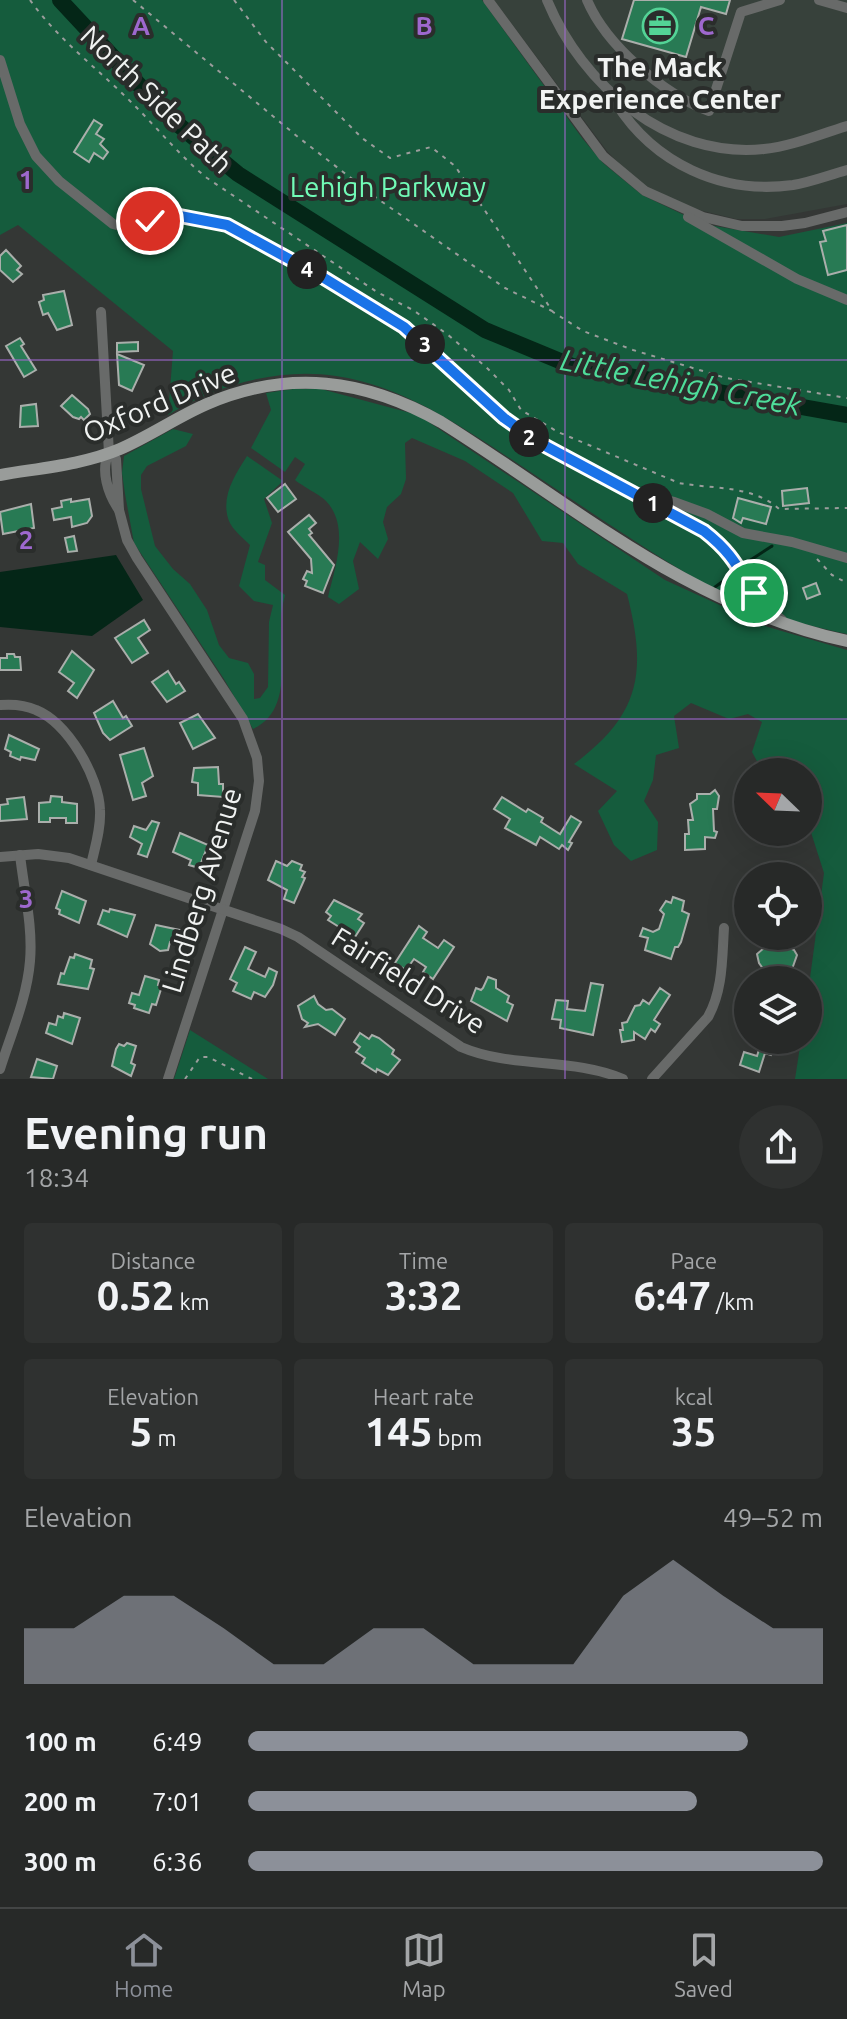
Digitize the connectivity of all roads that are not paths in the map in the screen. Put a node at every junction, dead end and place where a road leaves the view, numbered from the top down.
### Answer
1 (488, 0) edge
2 (547, 0) edge
3 (587, 0) edge
4 (780, 0) edge
5 (819, 0) edge
6 (847, 8) edge
7 (0, 60) edge
8 (611, 94) junction
9 (847, 126) edge
10 (847, 170) edge
11 (656, 197) junction
12 (847, 212) edge
13 (847, 300) edge
14 (101, 312) dead end
15 (109, 453) junction
16 (0, 475) edge
17 (640, 496) junction
18 (847, 558) edge
19 (796, 628) junction
20 (847, 641) edge
21 (0, 705) edge
22 (20, 855) junction
23 (0, 857) edge
24 (91, 865) junction
25 (223, 909) junction
26 (724, 928) dead end
27 (0, 1069) edge
28 (168, 1079) edge
29 (623, 1079) edge
30 (652, 1079) edge

1 - 11 street
2 - 8 street
3 - 4 street
5 - 6 street
7 - 17 street
8 - 9 street
8 - 10 street
11 - 12 street
11 - 13 street
14 - 15 street, Lindberg Avenue
15 - 16 main road, Oxford Drive
15 - 19 main road, Oxford Drive
15 - 25 street, Lindberg Avenue
17 - 18 street
17 - 19 street
19 - 20 main road, Oxford Drive
21 - 24 street
22 - 23 street, Fairfield Drive
22 - 24 street, Fairfield Drive
22 - 27 street
24 - 25 street, Fairfield Drive
25 - 28 street, Lindberg Avenue
25 - 29 street, Fairfield Drive
26 - 30 street

